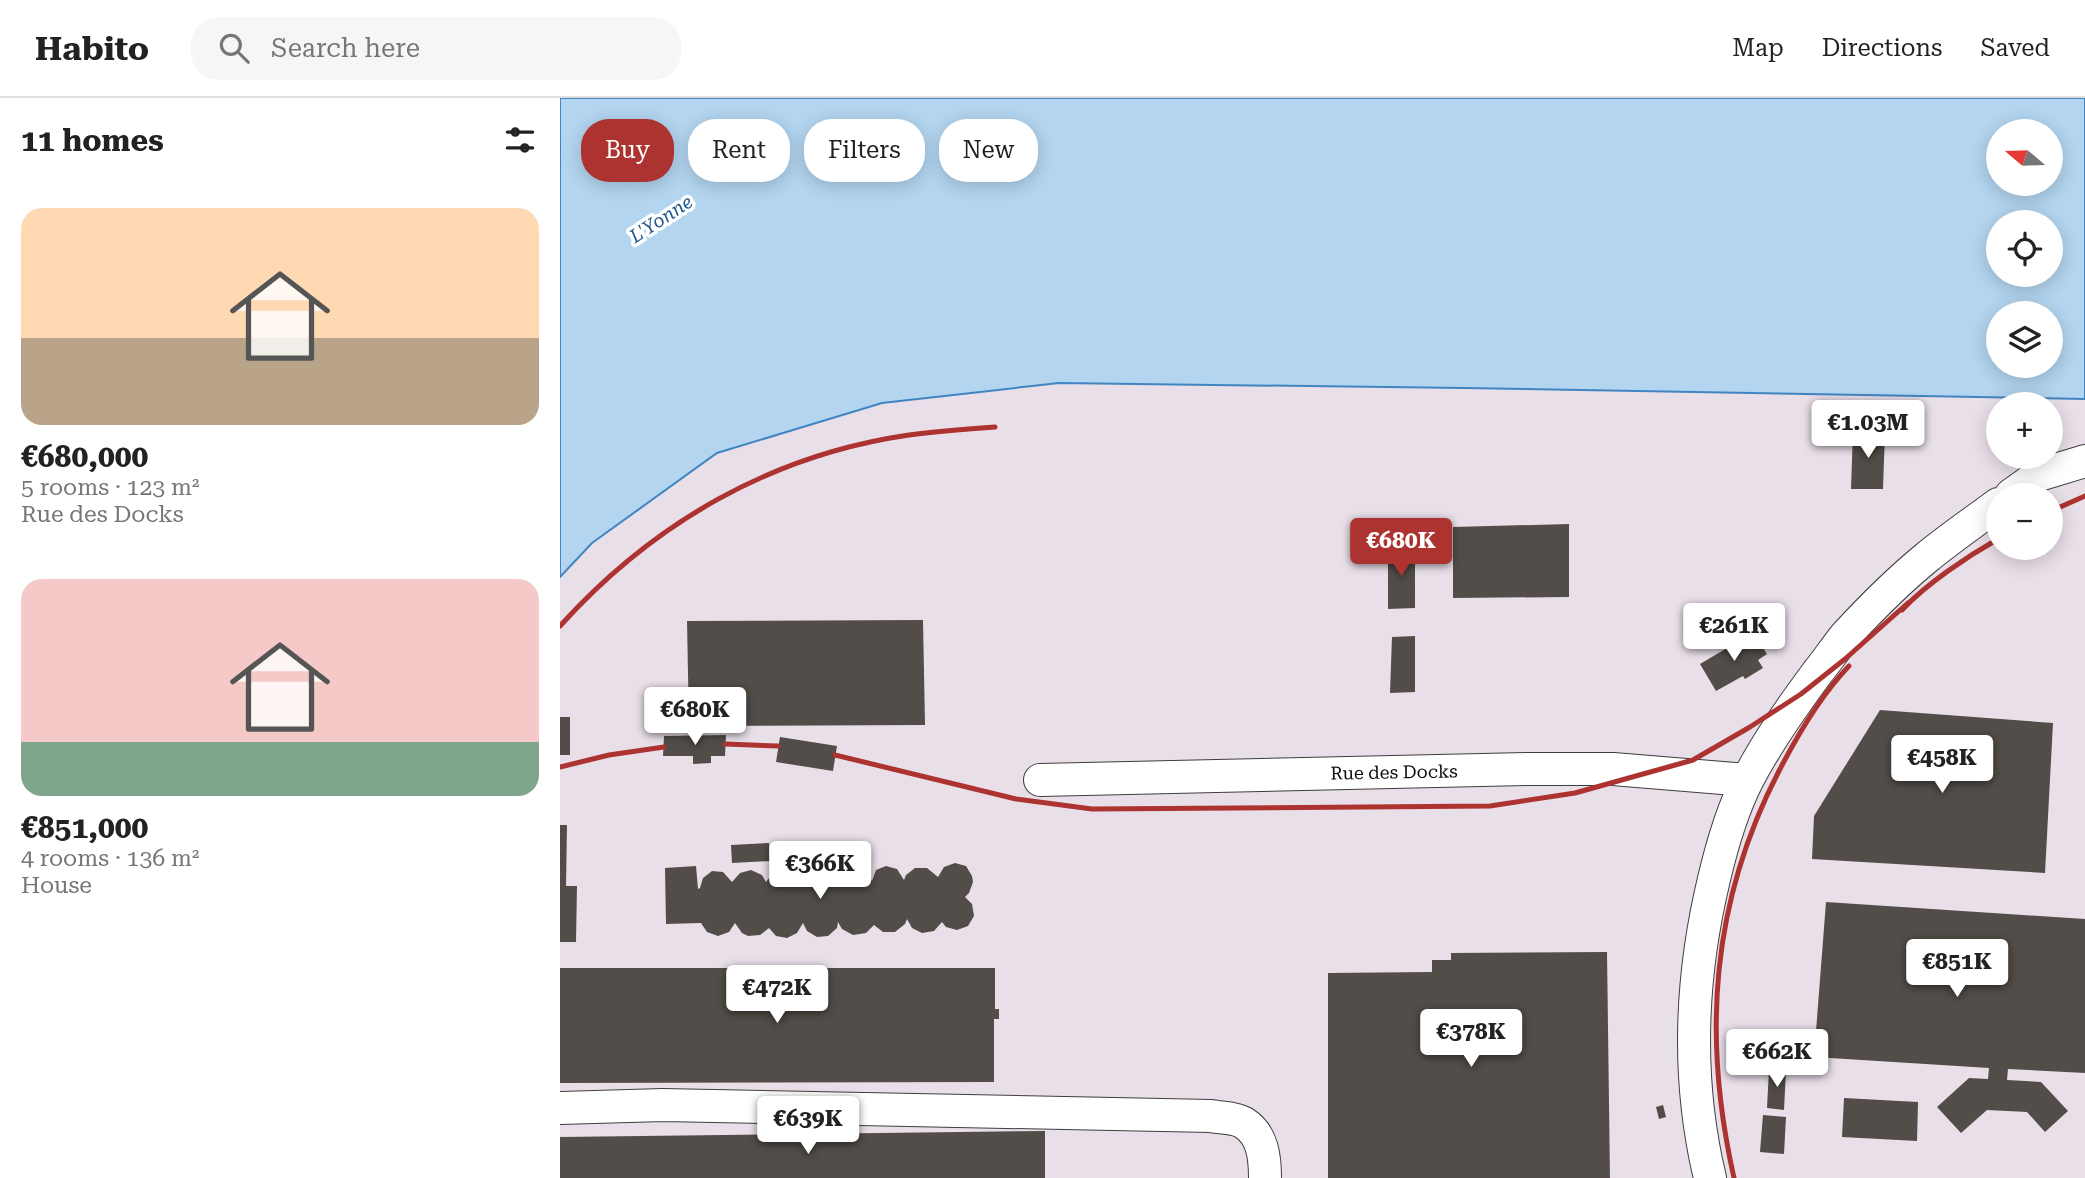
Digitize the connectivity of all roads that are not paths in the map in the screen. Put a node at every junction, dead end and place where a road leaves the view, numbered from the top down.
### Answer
1 (2085, 461) edge
2 (2028, 483) edge
3 (1986, 513) edge
4 (1040, 780) dead end
5 (1747, 780) junction
6 (560, 1108) edge
7 (1265, 1178) edge
8 (1710, 1178) edge

1 - 2 street
3 - 5 street
4 - 5 street, Rue des Docks
5 - 8 street
6 - 7 street

